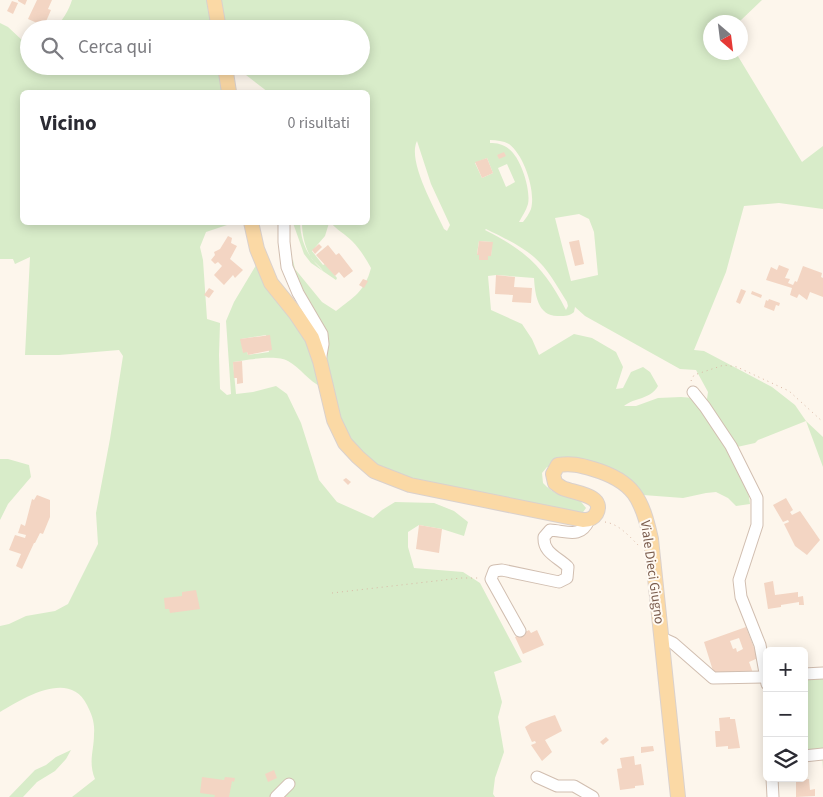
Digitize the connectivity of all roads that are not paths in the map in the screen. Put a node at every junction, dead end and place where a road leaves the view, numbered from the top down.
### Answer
1 (214, 0) edge
2 (217, 20) edge
3 (226, 75) edge
4 (229, 90) edge
5 (252, 225) edge
6 (284, 225) edge
7 (320, 361) junction
8 (693, 392) road end
9 (589, 520) junction
10 (520, 631) dead end
11 (662, 638) junction
12 (763, 662) edge
13 (823, 673) edge
14 (808, 674) edge
15 (763, 679) edge
16 (823, 754) edge
17 (808, 756) edge
18 (537, 777) dead end
19 (772, 782) edge
20 (289, 784) dead end
21 (276, 797) edge
22 (593, 797) edge
23 (678, 797) edge
24 (773, 797) edge

1 - 2 main road
3 - 4 main road
5 - 7 main road
6 - 7 street
7 - 9 main road
8 - 12 street
9 - 10 street
9 - 11 main road, Viale Dieci Giugno
11 - 15 street
11 - 23 main road, Viale Dieci Giugno
13 - 14 street
16 - 17 street
18 - 22 street
19 - 24 street
20 - 21 street

